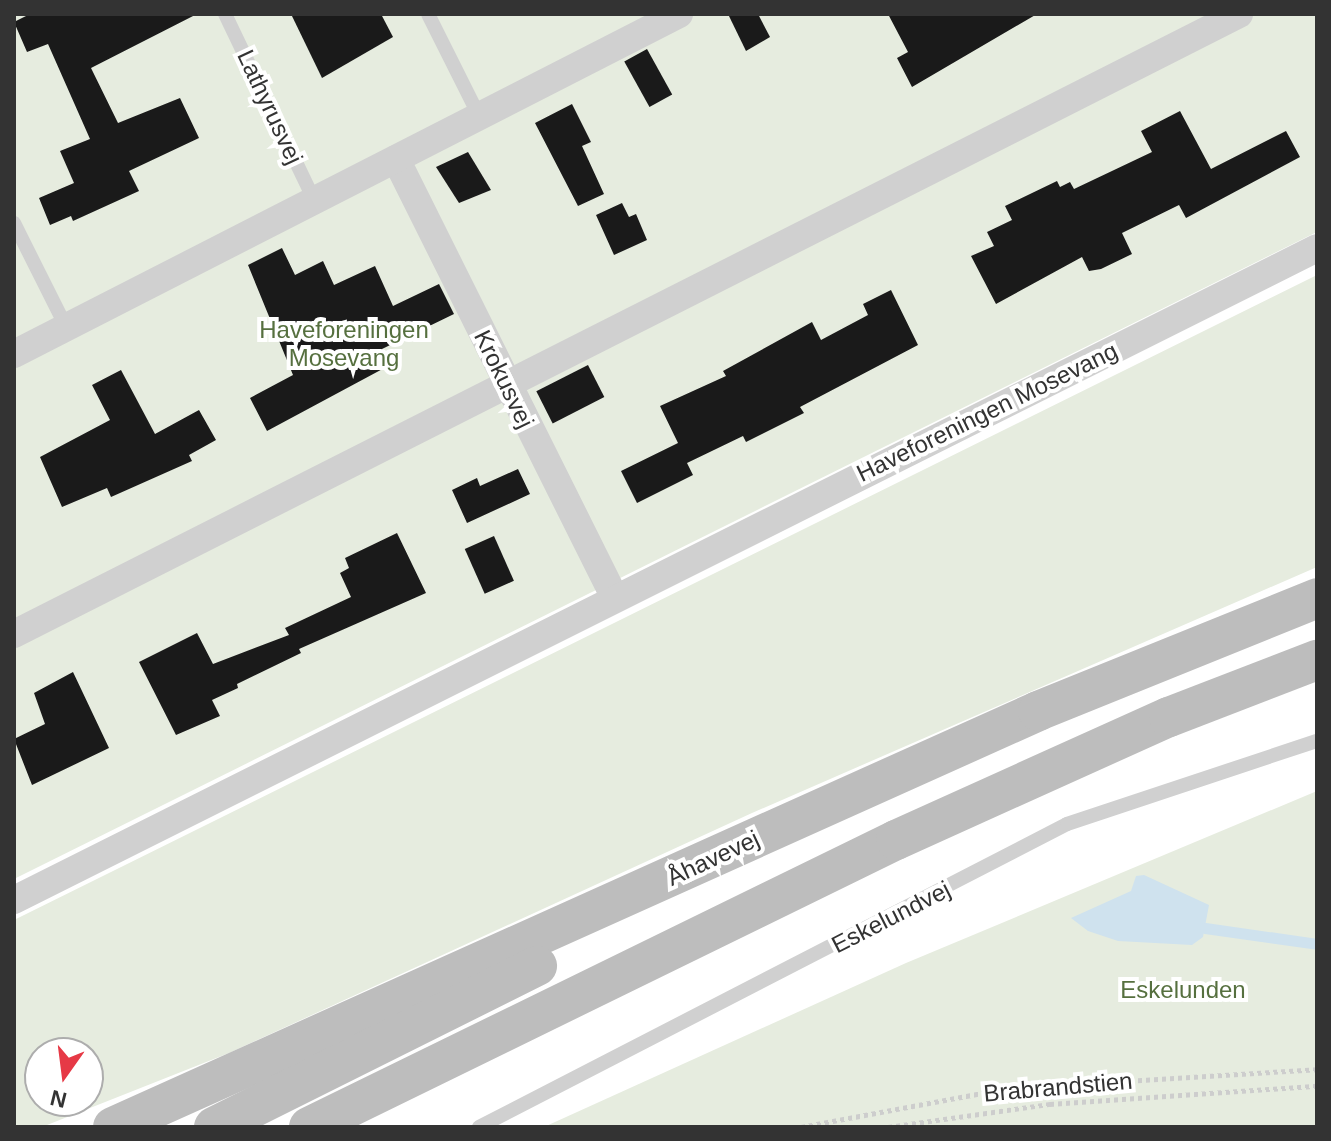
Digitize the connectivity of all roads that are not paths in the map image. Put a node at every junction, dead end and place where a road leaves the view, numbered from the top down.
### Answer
1 (225, 14) edge
2 (428, 14) edge
3 (679, 14) edge
4 (1239, 14) edge
5 (479, 116) junction
6 (396, 159) junction
7 (314, 200) junction
8 (14, 223) edge
9 (1317, 248) edge
10 (66, 327) junction
11 (14, 354) edge
12 (506, 384) junction
13 (614, 597) junction
14 (1317, 598) edge
15 (14, 634) edge
16 (1317, 660) edge
17 (1317, 741) edge
18 (876, 784) junction
19 (14, 900) edge
20 (123, 1123) edge
21 (214, 1127) edge
22 (309, 1127) edge
23 (479, 1127) edge

1 - 7 lane, Lathyrusvej
2 - 5 lane
3 - 5 street
4 - 12 street
5 - 6 street
6 - 7 street
6 - 12 street, Krokusvej
7 - 10 street
8 - 10 lane
9 - 13 street, Haveforeningen Mosevang
10 - 11 street
12 - 13 street, Krokusvej
12 - 15 street
13 - 19 street, Haveforeningen Mosevang
14 - 18 main road, Åhavevej
16 - 22 main road
17 - 23 lane, Eskelundvej
18 - 20 main road, Åhavevej
18 - 21 main road

